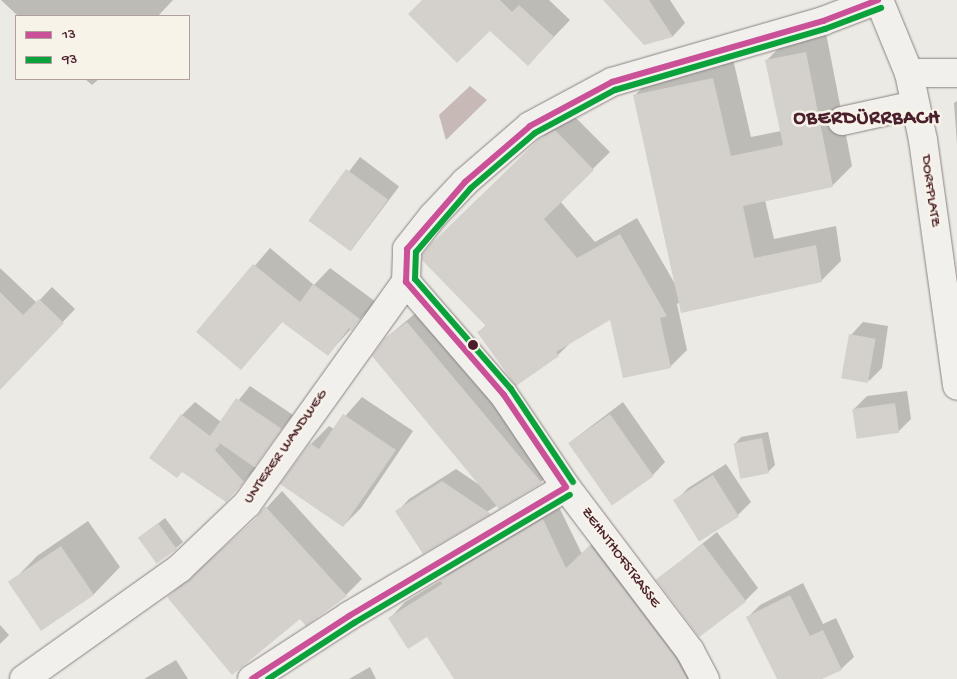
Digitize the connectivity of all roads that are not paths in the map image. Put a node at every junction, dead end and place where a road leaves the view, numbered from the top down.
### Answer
1 (878, 0) edge
2 (956, 69) edge
3 (909, 73) junction
4 (915, 105) junction
5 (842, 121) dead end
6 (406, 282) junction
7 (957, 386) edge
8 (566, 487) junction
9 (24, 679) edge
10 (252, 679) edge
11 (706, 679) edge

1 - 3 street, DORFPLATZ
1 - 6 street
2 - 3 street
3 - 4 street, DORFPLATZ
4 - 5 street
4 - 7 street, DORFPLATZ
6 - 8 street, ZEHNTHOFSTRASSE
6 - 9 street, UNTERER WANDWEG
8 - 10 street
8 - 11 street, ZEHNTHOFSTRASSE

